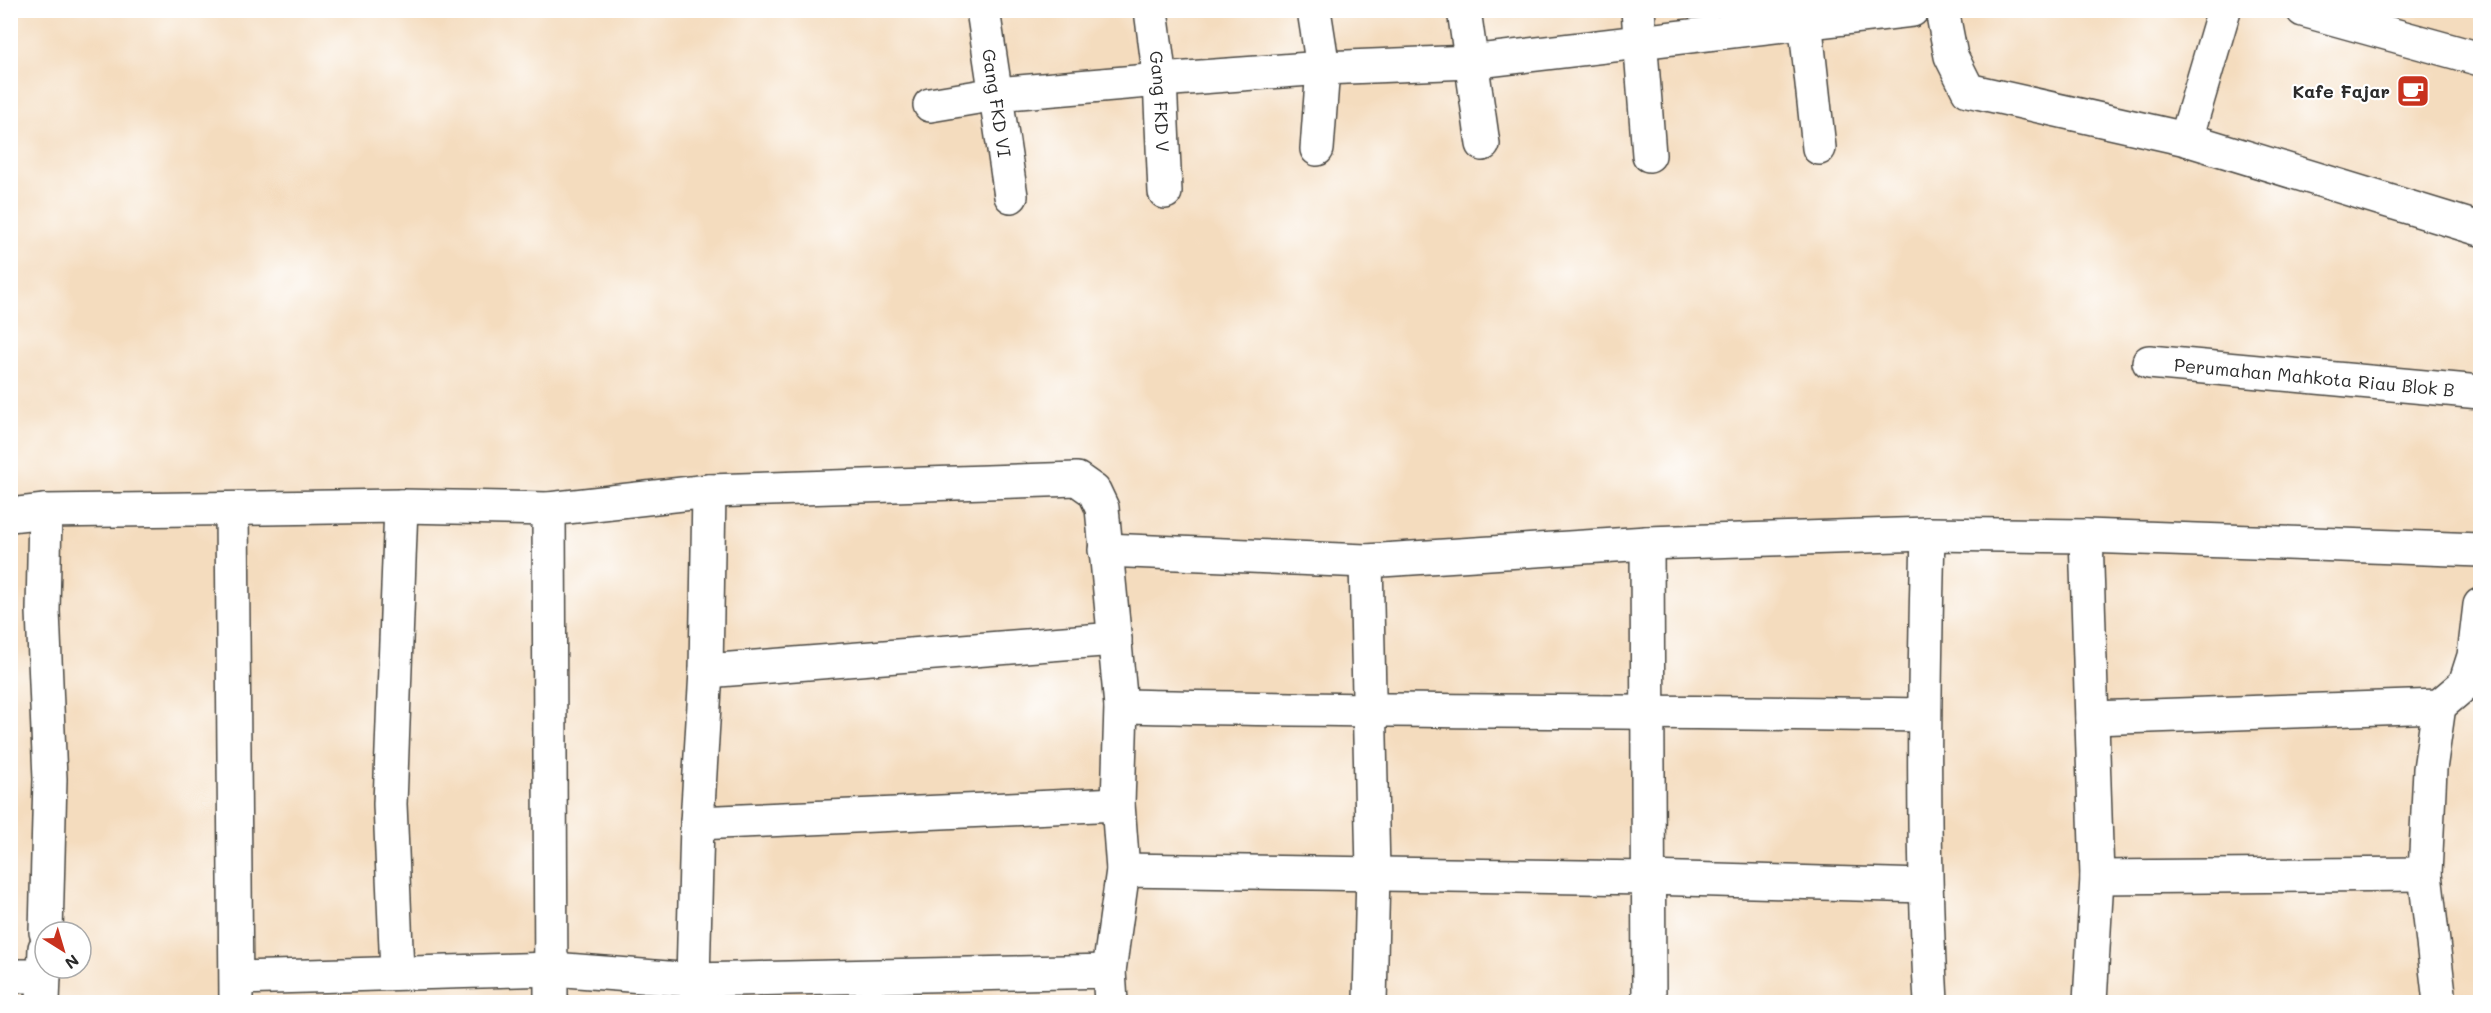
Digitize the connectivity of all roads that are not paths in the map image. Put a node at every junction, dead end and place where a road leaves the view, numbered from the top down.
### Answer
1 (983, 10) edge
2 (1151, 10) edge
3 (1314, 10) edge
4 (1464, 10) edge
5 (1912, 10) edge
6 (1942, 10) edge
7 (2224, 10) edge
8 (2303, 10) edge
9 (1805, 17) edge
10 (1640, 26) edge
11 (2481, 59) edge
12 (1470, 62) junction
13 (1323, 68) junction
14 (1160, 80) junction
15 (996, 94) junction
16 (930, 105) dead end
17 (2186, 139) junction
18 (1483, 144) dead end
19 (1819, 148) dead end
20 (1317, 149) dead end
21 (1649, 155) dead end
22 (1165, 192) dead end
23 (1011, 196) dead end
24 (2481, 230) edge
25 (2149, 362) dead end
26 (2481, 392) edge
27 (709, 491) junction
28 (401, 506) junction
29 (232, 509) junction
30 (549, 509) junction
31 (45, 511) junction
32 (10, 515) edge
33 (1928, 534) junction
34 (2086, 536) junction
35 (1647, 543) junction
36 (1105, 550) junction
37 (2481, 550) edge
38 (1366, 561) junction
39 (2481, 605) edge
40 (1115, 639) junction
41 (706, 671) junction
42 (1121, 706) junction
43 (2439, 706) junction
44 (1648, 710) junction
45 (1369, 711) junction
46 (1923, 715) junction
47 (2092, 718) junction
48 (1118, 804) junction
49 (697, 823) junction
50 (1123, 870) junction
51 (1373, 872) junction
52 (2425, 874) junction
53 (2097, 877) junction
54 (1648, 878) junction
55 (1924, 886) junction
56 (45, 920) edge
57 (553, 969) junction
58 (397, 972) junction
59 (10, 976) edge
60 (33, 976) edge
61 (693, 980) junction
62 (1110, 987) edge
63 (236, 990) edge
64 (551, 1002) edge
65 (1370, 1002) edge
66 (1648, 1002) edge
67 (1930, 1002) edge
68 (2090, 1002) edge
69 (2440, 1002) edge

1 - 15 street, Gang FKD VI
2 - 14 street, Gang FKD V
3 - 13 street
4 - 12 street
5 - 9 street
6 - 17 street
7 - 17 street
8 - 11 street
9 - 10 street
9 - 19 street
10 - 12 street
10 - 21 street
12 - 13 street
12 - 18 street
13 - 14 street
13 - 20 street
14 - 15 street
14 - 22 street, Gang FKD V
15 - 16 street
15 - 23 street, Gang FKD VI
17 - 24 street
25 - 26 street, Perumahan Mahkota Riau Blok B
27 - 30 street
27 - 36 street
27 - 41 street
28 - 29 street
28 - 30 street
28 - 58 street
29 - 31 street
29 - 63 street
30 - 57 street
31 - 32 street
31 - 56 street
33 - 34 street
33 - 35 street
33 - 46 street
34 - 37 street
34 - 47 street
35 - 38 street
35 - 44 street
36 - 38 street
36 - 40 street
38 - 45 street
39 - 43 street
40 - 41 street
40 - 42 street
41 - 49 street
42 - 45 street
42 - 48 street
43 - 47 street
43 - 52 street
44 - 45 street
44 - 46 street
44 - 54 street
45 - 51 street
46 - 55 street
47 - 53 street
48 - 49 street
48 - 50 street
49 - 61 street
50 - 51 street
50 - 62 street
51 - 54 street
51 - 65 street
52 - 53 street
52 - 69 street
53 - 68 street
54 - 55 street
54 - 66 street
55 - 67 street
57 - 58 street
57 - 61 street
57 - 64 street
58 - 63 street
59 - 60 street
61 - 62 street

